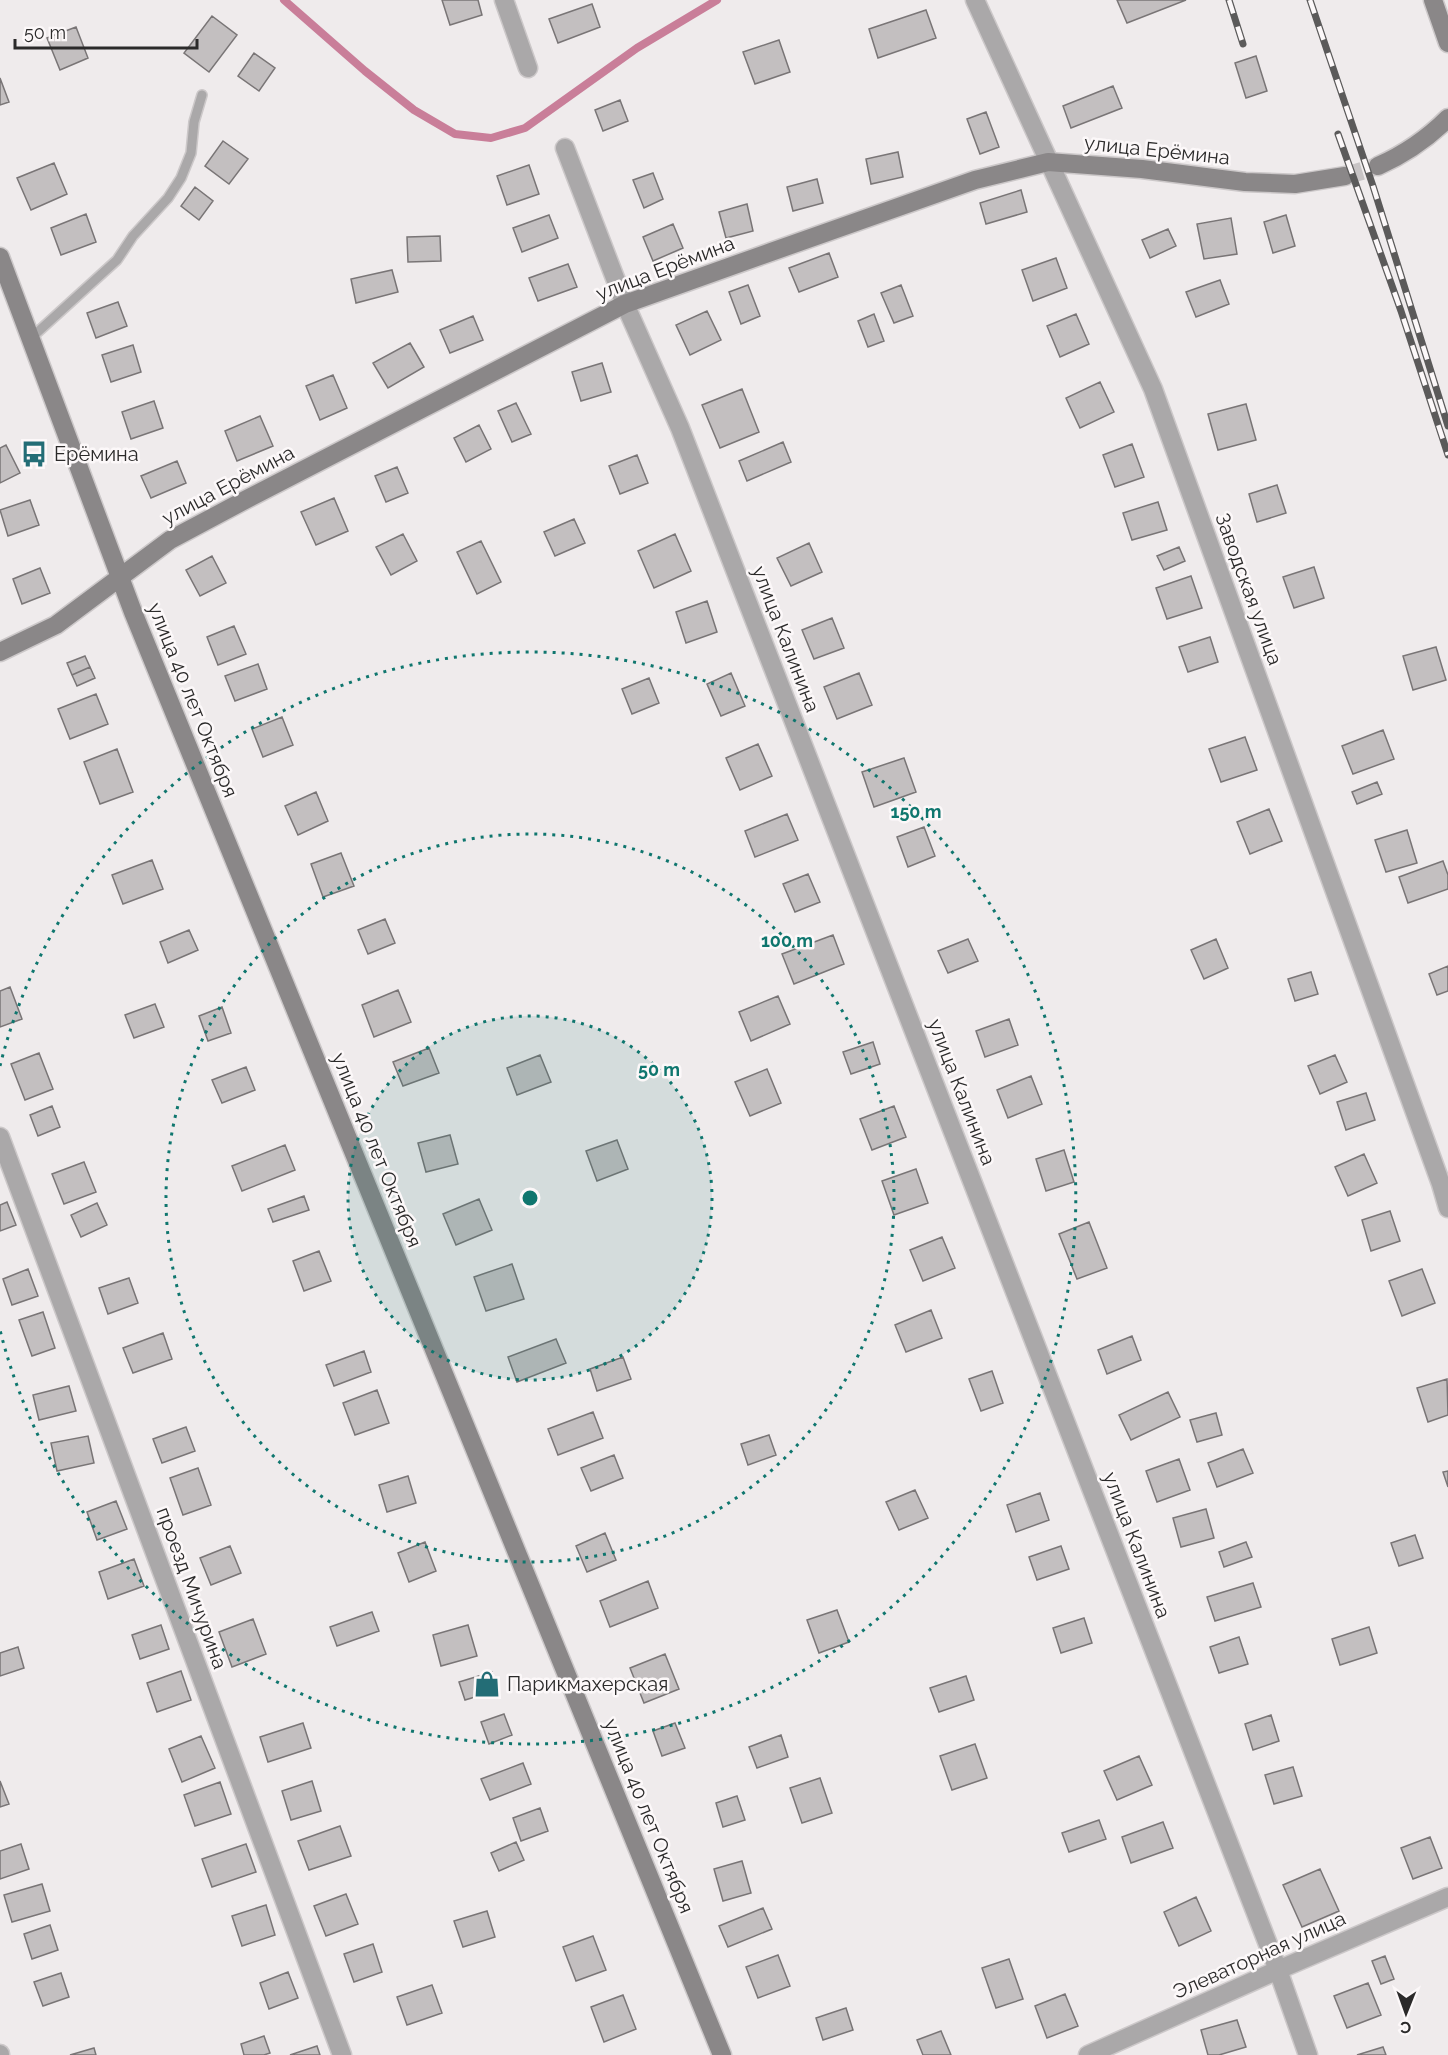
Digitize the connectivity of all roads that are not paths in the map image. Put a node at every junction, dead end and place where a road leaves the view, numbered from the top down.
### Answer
1 (504, 0) edge
2 (975, 0) edge
3 (1440, 10) edge
4 (1448, 43) edge
5 (528, 68) dead end
6 (202, 95) dead end
7 (1448, 118) edge
8 (565, 148) dead end
9 (1048, 162) junction
10 (1378, 166) tunnel mouth
11 (1345, 176) tunnel mouth
12 (0, 257) edge
13 (625, 304) junction
14 (30, 339) junction
15 (120, 577) junction
16 (0, 652) edge
17 (0, 1137) edge
18 (1448, 1208) edge
19 (1448, 1898) edge
20 (1278, 1970) junction
21 (342, 2055) edge
22 (722, 2055) edge
23 (1088, 2055) edge
24 (1308, 2055) edge

1 - 5 street
2 - 9 street, Заводская улица
3 - 4 street
6 - 14 lane
7 - 10 street
8 - 13 street, улица Калинина
9 - 11 street, улица Ерёмина
9 - 13 street, улица Ерёмина
9 - 18 street, Заводская улица
12 - 14 street, улица 40 лет Октября
13 - 15 street, улица Ерёмина
13 - 20 street, улица Калинина
14 - 15 street, улица 40 лет Октября
15 - 16 street, улица Ерёмина
15 - 22 street, улица 40 лет Октября
17 - 21 street, проезд Мичурина
19 - 20 street, Элеваторная улица
20 - 23 street, Элеваторная улица
20 - 24 street, улица Калинина

